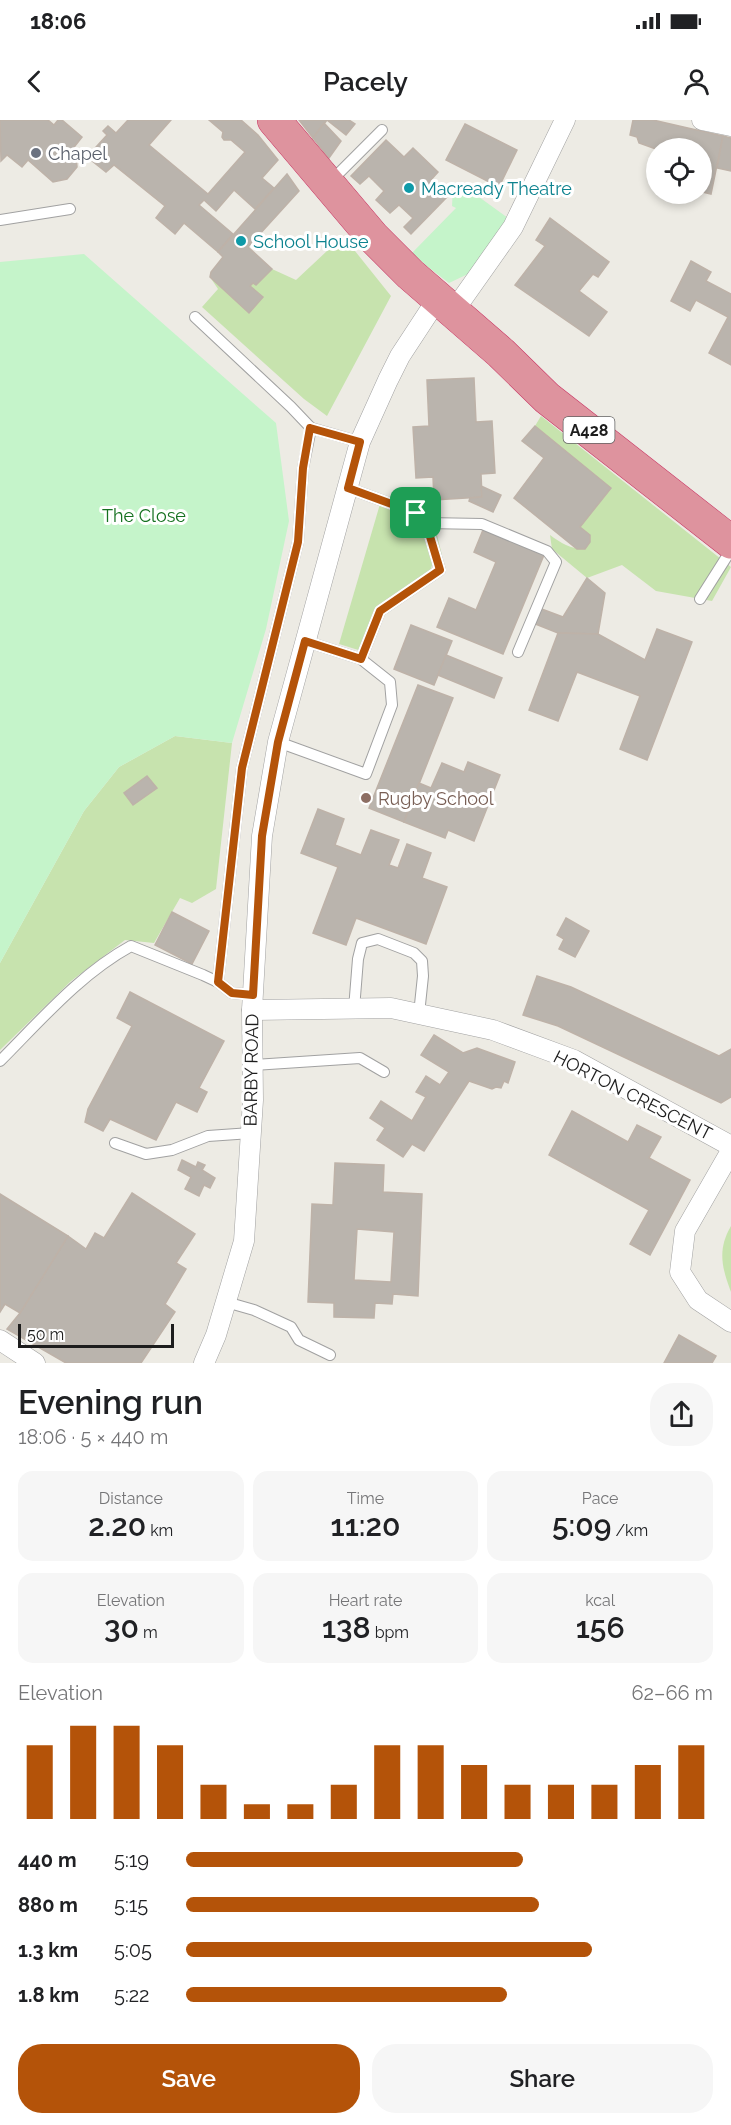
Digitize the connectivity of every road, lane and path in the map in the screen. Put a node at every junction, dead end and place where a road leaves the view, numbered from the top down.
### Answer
1 (274, 120) edge
2 (565, 120) edge
3 (702, 120) edge
4 (731, 126) edge
5 (382, 130) dead end
6 (329, 183) junction
7 (70, 209) dead end
8 (0, 220) edge
9 (446, 305) junction
10 (195, 317) dead end
11 (310, 428) junction
12 (360, 442) junction
13 (348, 488) junction
14 (426, 523) junction
15 (731, 542) edge
16 (731, 550) edge
17 (700, 598) dead end
18 (305, 641) junction
19 (518, 652) dead end
20 (361, 659) junction
21 (278, 742) junction
22 (218, 982) junction
23 (253, 1003) junction
24 (354, 1009) junction
25 (419, 1014) junction
26 (0, 1061) edge
27 (253, 1065) junction
28 (384, 1072) dead end
29 (251, 1133) junction
30 (115, 1143) dead end
31 (731, 1146) edge
32 (731, 1151) edge
33 (226, 1302) junction
34 (731, 1322) edge
35 (0, 1340) edge
36 (330, 1355) dead end
37 (35, 1363) edge
38 (204, 1363) edge

1 - 6 highway, A428
2 - 9 street, BARBY ROAD
3 - 4 street
5 - 6 lane
6 - 9 highway, A428
7 - 8 lane
9 - 12 street, BARBY ROAD
9 - 15 highway, A428
10 - 11 lane
11 - 12 lane
11 - 22 lane
12 - 13 street, BARBY ROAD
13 - 14 lane
13 - 18 street, BARBY ROAD
14 - 19 lane
14 - 20 lane
16 - 17 lane
18 - 20 lane
18 - 21 street, BARBY ROAD
20 - 21 lane
21 - 23 street, BARBY ROAD
22 - 23 lane
22 - 26 lane
23 - 24 street, HORTON CRESCENT
23 - 27 street, BARBY ROAD
24 - 25 street, HORTON CRESCENT
24 - 25 lane
25 - 31 street, HORTON CRESCENT
27 - 28 lane
27 - 29 street, BARBY ROAD
29 - 30 lane
29 - 33 street, BARBY ROAD
32 - 34 street, HORTON CRESCENT
33 - 36 lane
33 - 38 street, BARBY ROAD
35 - 37 street

